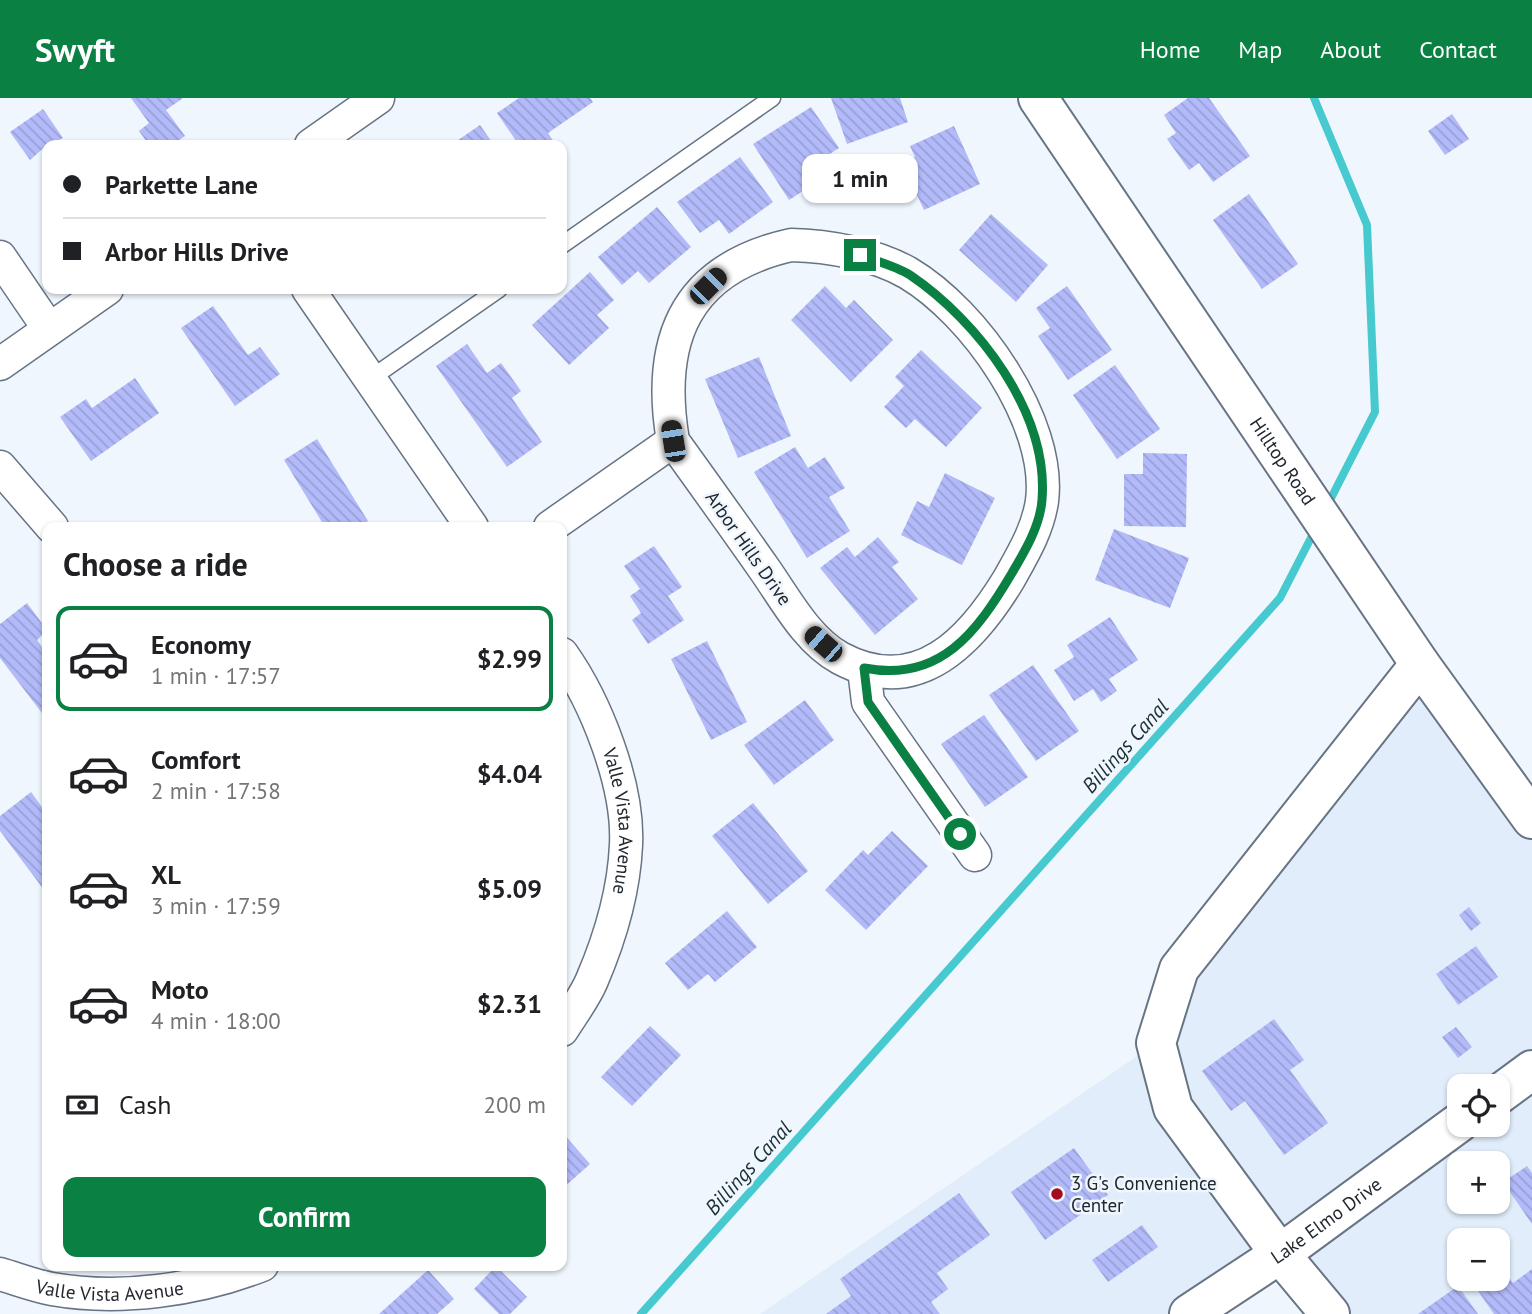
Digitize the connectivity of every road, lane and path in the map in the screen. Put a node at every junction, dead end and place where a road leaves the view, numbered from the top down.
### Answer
1 (378, 98) edge
2 (772, 98) edge
3 (1038, 98) edge
4 (318, 140) edge
5 (567, 242) edge
6 (0, 257) edge
7 (100, 294) edge
8 (311, 294) edge
9 (492, 294) edge
10 (49, 329) junction
11 (0, 364) edge
12 (370, 379) junction
13 (673, 441) junction
14 (0, 467) edge
15 (48, 522) edge
16 (469, 522) edge
17 (557, 522) edge
18 (567, 663) edge
19 (1420, 664) junction
20 (864, 668) junction
21 (1532, 819) edge
22 (975, 855) dead end
23 (567, 1022) edge
24 (1532, 1070) edge
25 (1510, 1086) edge
26 (1447, 1132) edge
27 (1280, 1254) junction
28 (240, 1271) edge
29 (0, 1274) edge
30 (1189, 1314) edge
31 (1331, 1314) edge

1 - 4 street
2 - 5 lane
3 - 19 main road, Hilltop Road
6 - 10 street
7 - 10 street
8 - 12 street
9 - 12 lane
10 - 11 street
12 - 16 street
13 - 17 street
13 - 20 street, Arbor Hills Drive
13 - 20 street, Arbor Hills Drive
14 - 15 street
18 - 23 street, Valle Vista Avenue
19 - 21 main road, Hilltop Road
19 - 27 main road
20 - 22 street
24 - 25 main road
26 - 27 main road, Lake Elmo Drive
27 - 30 main road, Lake Elmo Drive
27 - 31 main road
28 - 29 street, Valle Vista Avenue

